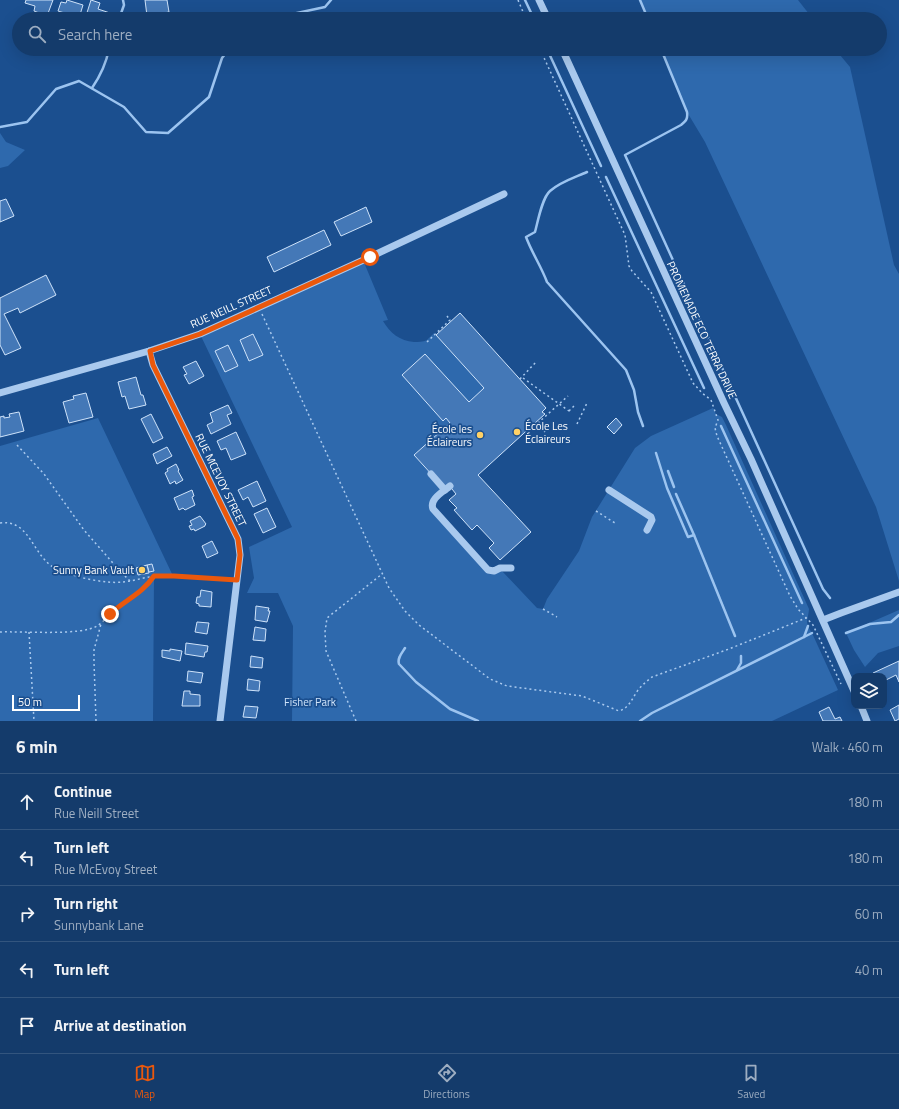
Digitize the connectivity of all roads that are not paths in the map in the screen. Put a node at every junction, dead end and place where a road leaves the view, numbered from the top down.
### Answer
1 (539, 0) edge
2 (545, 12) edge
3 (565, 56) edge
4 (504, 194) dead end
5 (150, 351) junction
6 (0, 393) edge
7 (431, 474) dead end
8 (609, 490) dead end
9 (648, 530) dead end
10 (511, 568) dead end
11 (899, 592) edge
12 (823, 620) junction
13 (851, 684) edge
14 (862, 709) edge
15 (220, 721) edge
16 (867, 721) edge

1 - 2 street
3 - 12 street, PROMENADE ECO TERRA DRIVE
4 - 5 street, RUE NEILL STREET
5 - 6 street, RUE NEILL STREET
5 - 15 street, RUE MCEVOY STREET
7 - 10 street
8 - 9 street
11 - 12 street
12 - 13 street, PROMENADE ECO TERRA DRIVE
14 - 16 street

